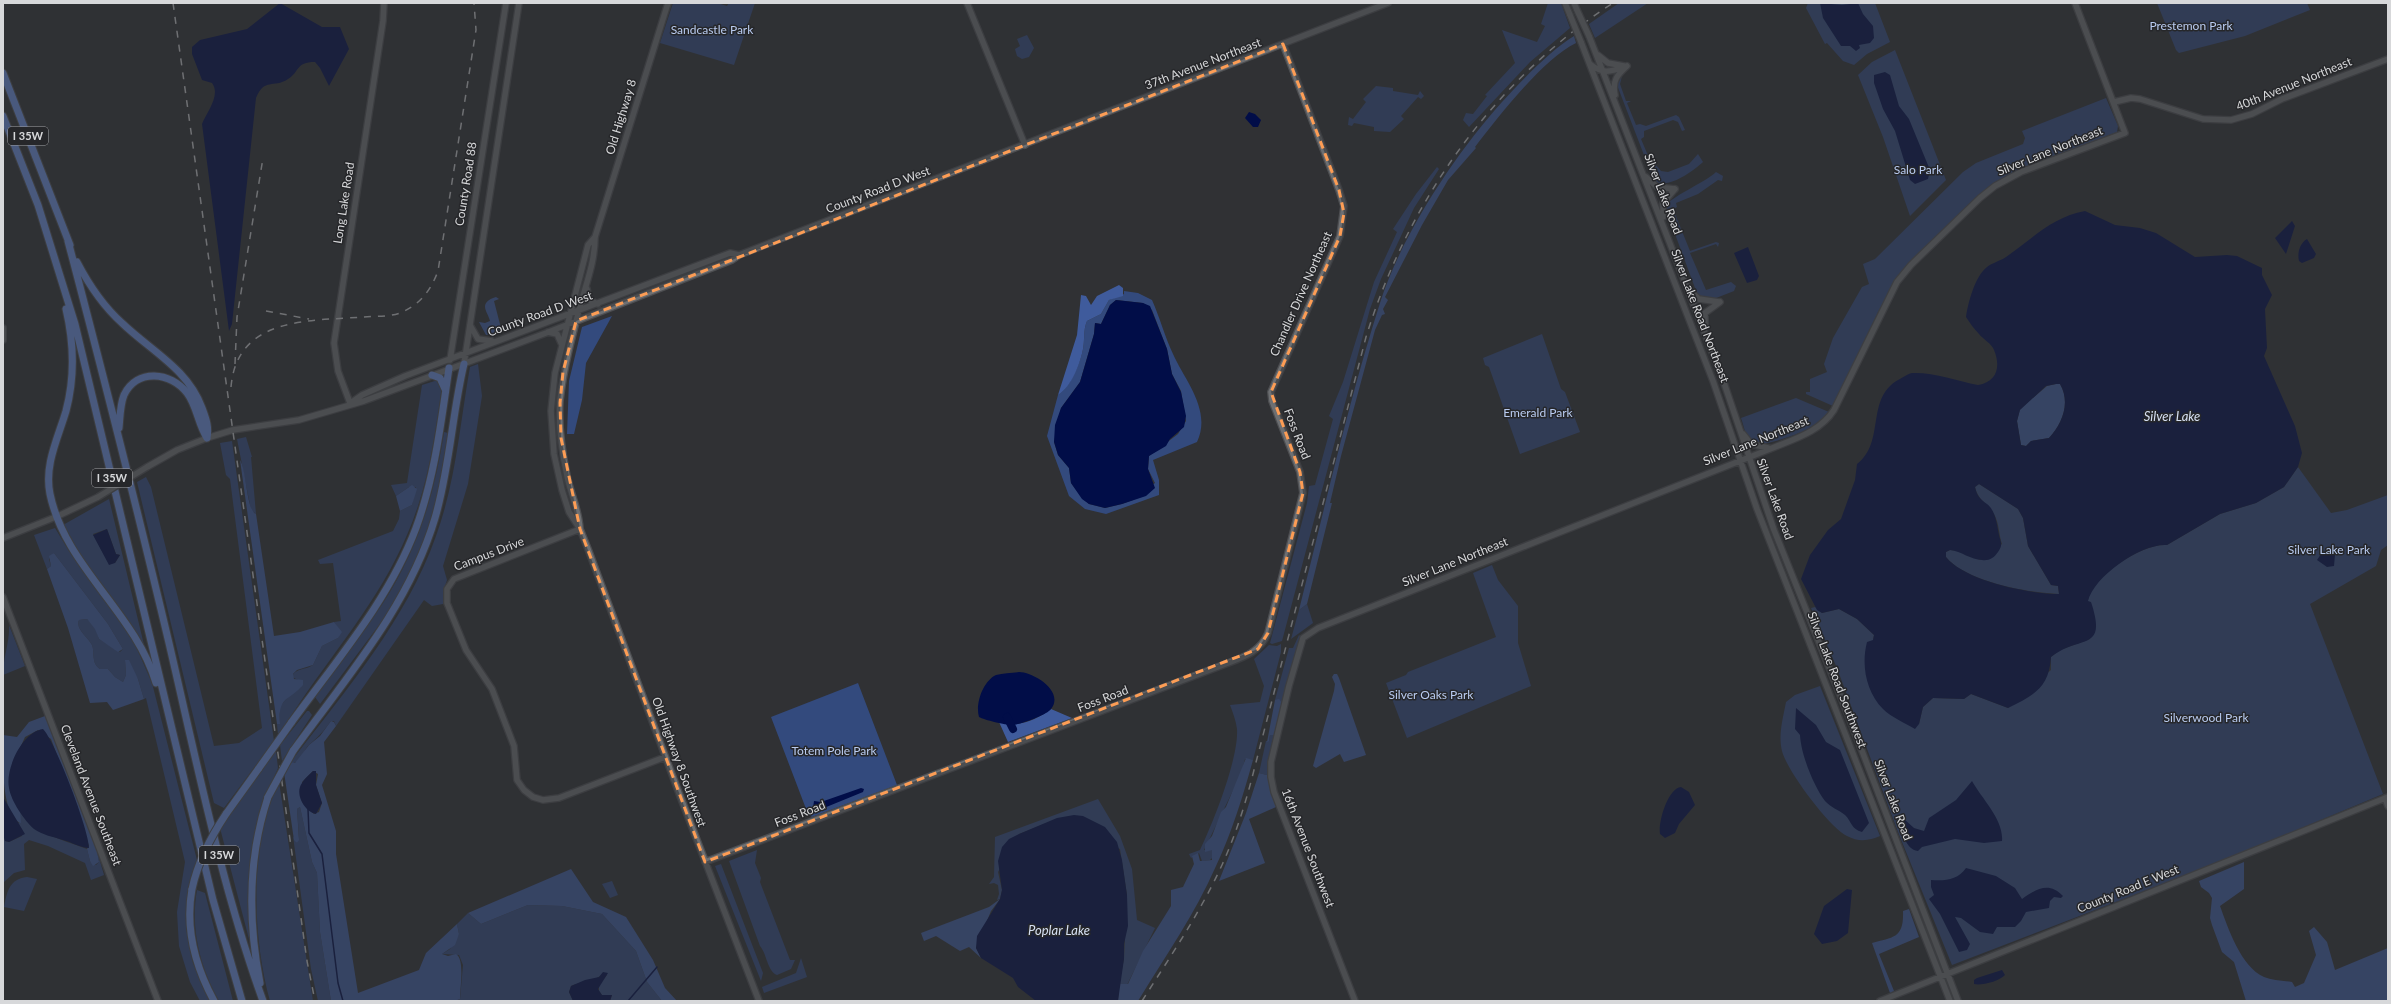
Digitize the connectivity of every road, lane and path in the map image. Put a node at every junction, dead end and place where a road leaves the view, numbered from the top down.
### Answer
1 (384, 3) edge
2 (506, 3) edge
3 (518, 3) edge
4 (668, 3) edge
5 (967, 3) edge
6 (1388, 3) edge
7 (1565, 3) edge
8 (1574, 3) edge
9 (2075, 3) edge
10 (1283, 44) junction
11 (1596, 54) junction
12 (2388, 59) edge
13 (1590, 64) junction
14 (1627, 66) junction
15 (1603, 71) junction
16 (3, 73) edge
17 (2114, 102) junction
18 (1618, 109) junction
19 (3, 116) edge
20 (1025, 145) junction
21 (1643, 174) junction
22 (1664, 227) junction
23 (595, 237) junction
24 (68, 241) junction
25 (52, 246) junction
26 (739, 255) junction
27 (588, 282) junction
28 (1687, 287) junction
29 (598, 304) junction
30 (578, 312) junction
31 (570, 315) junction
32 (576, 321) junction
33 (470, 323) junction
34 (568, 324) junction
35 (3, 328) edge
36 (546, 333) junction
37 (1707, 338) junction
38 (3, 340) edge
39 (499, 340) junction
40 (562, 346) junction
41 (466, 353) junction
42 (450, 359) junction
43 (464, 364) junction
44 (449, 368) junction
45 (432, 375) junction
46 (446, 391) junction
47 (1271, 395) joint
48 (350, 403) junction
49 (1739, 429) junction
50 (118, 434) junction
51 (207, 438) junction
52 (1770, 449) junction
53 (1748, 457) junction
54 (1740, 460) junction
55 (58, 516) junction
56 (580, 529) junction
57 (3, 538) edge
58 (3, 597) edge
59 (1355, 613) joint
60 (171, 727) junction
61 (665, 757) junction
62 (2386, 798) edge
63 (2388, 806) edge
64 (705, 862) junction
65 (1948, 973) junction
66 (1940, 976) junction
67 (158, 1001) edge
68 (214, 1001) edge
69 (242, 1001) edge
70 (264, 1001) edge
71 (759, 1001) edge
72 (1355, 1001) edge
73 (1880, 1001) edge
74 (1950, 1001) edge
75 (1958, 1001) edge

1 - 48 street, Long Lake Road
2 - 42 street, County Road 88
3 - 33 street, County Road 88
4 - 23 street, Old Highway 8
5 - 20 street
6 - 10 street, 37th Avenue Northeast
7 - 13 street, Silver Lake Road Northeast, bridge
8 - 11 street, Silver Lake Road, bridge
9 - 17 street
10 - 20 street, 37th Avenue Northeast
10 - 47 street, Chandler Drive Northeast
11 - 14 street
11 - 15 street, Silver Lake Road
12 - 17 street, 40th Avenue Northeast
13 - 15 street
13 - 54 street, Silver Lake Road Northeast
14 - 15 street
14 - 18 street
15 - 18 street, Silver Lake Road
16 - 24 highway, I 35W
17 - 52 street, Silver Lane Northeast
18 - 21 street, Silver Lake Road
19 - 25 highway, I 35W
20 - 26 street, County Road D West
21 - 22 street, Silver Lake Road
21 - 22 street
22 - 28 street, Silver Lake Road
23 - 27 street, Old Highway 8
23 - 31 street, Old Highway 8
24 - 50 highway, I 35W
24 - 51 highway
25 - 55 highway
25 - 60 highway, I 35W
26 - 29 street, County Road D West
26 - 32 street, County Road D West
27 - 29 street
27 - 30 street, Old Highway 8
28 - 37 street, Silver Lake Road
28 - 37 street
29 - 30 street, County Road D West
30 - 31 street, County Road D West
30 - 32 street, Old Highway 8 Southwest
31 - 34 street, Old Highway 8 Southwest
31 - 39 street, County Road D West
32 - 34 street, County Road D West
32 - 56 street, Old Highway 8 Southwest
33 - 39 street
33 - 41 street, County Road 88
34 - 36 street, County Road D West
34 - 40 street, Old Highway 8 Southwest
35 - 38 street
36 - 40 street
36 - 43 street, County Road D West
37 - 49 street, Silver Lake Road
39 - 41 street, County Road D West
40 - 56 street, Old Highway 8 Southwest
41 - 42 street, County Road D West
41 - 43 street, County Road 88
42 - 44 street, County Road 88
42 - 48 street, County Road D West
43 - 44 street, County Road D West
43 - 70 highway, bridge
44 - 45 street, County Road D West
44 - 46 highway
45 - 46 highway
45 - 48 street, County Road D West
46 - 68 highway, bridge
47 - 64 street, Foss Road
48 - 51 street, County Road D West
49 - 52 street
49 - 53 street, Silver Lake Road
50 - 51 highway
50 - 70 highway, I 35W
51 - 55 street, County Road D West, bridge
52 - 53 street, Silver Lane Northeast
53 - 54 street, Silver Lane Northeast
53 - 65 street, Silver Lake Road
54 - 59 street, Silver Lane Northeast
54 - 66 street, Silver Lake Road Southwest
55 - 57 street, County Road D West
55 - 60 highway
56 - 61 street, Old Highway 8 Southwest
56 - 61 street, Campus Drive
58 - 67 street, Cleveland Avenue Southeast
59 - 72 street, 16th Avenue Southwest
60 - 69 highway, I 35W
61 - 64 street, Old Highway 8 Southwest
62 - 63 street
62 - 65 street, County Road E West
64 - 71 street, Old Highway 8 Southwest
65 - 66 street, County Road E West
65 - 75 street, Silver Lake Road
66 - 73 street, County Road E West
66 - 74 street, Silver Lake Road Southwest

